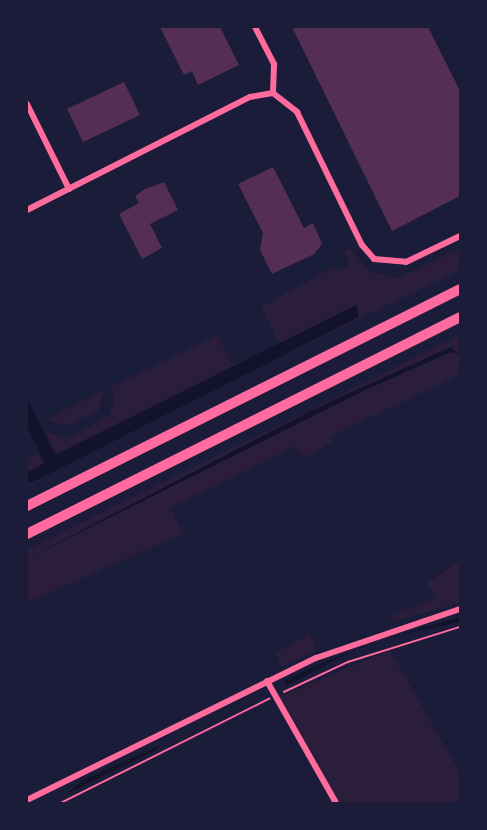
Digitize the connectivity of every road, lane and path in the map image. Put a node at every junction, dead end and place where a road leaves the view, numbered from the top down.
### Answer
1 (255, 27) edge
2 (273, 93) junction
3 (27, 105) edge
4 (69, 189) junction
5 (27, 210) edge
6 (460, 236) edge
7 (460, 289) edge
8 (460, 317) edge
9 (27, 506) edge
10 (27, 534) edge
11 (460, 609) edge
12 (460, 627) edge
13 (267, 681) junction
14 (274, 696) junction
15 (27, 800) edge
16 (61, 803) edge
17 (336, 803) edge

1 - 2 street
2 - 4 street
2 - 6 street
3 - 4 street
4 - 5 street
7 - 9 highway
8 - 10 highway
11 - 13 street
12 - 14 path
13 - 14 street
13 - 15 street
14 - 16 path
14 - 17 street

